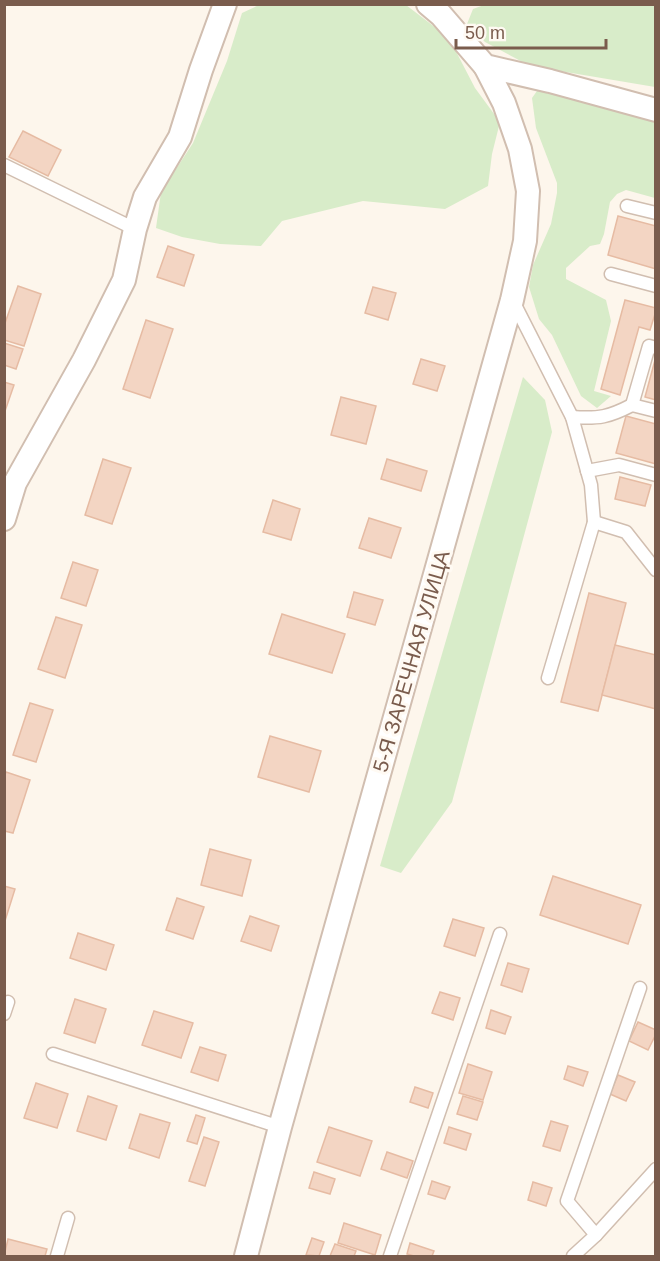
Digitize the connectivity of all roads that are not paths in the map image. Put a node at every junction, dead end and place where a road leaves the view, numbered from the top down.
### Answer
1 (225, 4) edge
2 (428, 4) edge
3 (485, 66) junction
4 (656, 110) edge
5 (4, 165) edge
6 (627, 206) dead end
7 (656, 213) edge
8 (135, 229) junction
9 (611, 274) dead end
10 (656, 286) edge
11 (512, 300) junction
12 (656, 348) edge
13 (632, 405) junction
14 (656, 411) edge
15 (572, 417) junction
16 (587, 471) junction
17 (656, 475) edge
18 (4, 519) edge
19 (594, 522) junction
20 (656, 570) edge
21 (548, 678) dead end
22 (500, 934) dead end
23 (640, 988) dead end
24 (53, 1054) dead end
25 (280, 1127) junction
26 (656, 1168) edge
27 (68, 1218) dead end
28 (596, 1235) junction
29 (251, 1255) edge
30 (57, 1257) edge
31 (390, 1257) edge
32 (573, 1257) edge

1 - 8 street
2 - 3 street, 5-Я ЗАРЕЧНАЯ УЛИЦА
3 - 4 street
3 - 11 street, 5-Я ЗАРЕЧНАЯ УЛИЦА
5 - 8 lane
6 - 7 lane
8 - 18 street
9 - 10 lane
11 - 15 lane
11 - 25 street, 5-Я ЗАРЕЧНАЯ УЛИЦА
12 - 13 lane
13 - 14 lane
13 - 15 lane
15 - 16 lane
16 - 17 lane
16 - 19 lane
19 - 20 lane
19 - 21 lane
22 - 31 lane
23 - 28 lane
24 - 25 lane
25 - 29 street, 5-Я ЗАРЕЧНАЯ УЛИЦА
26 - 28 lane
27 - 30 lane
28 - 32 lane

